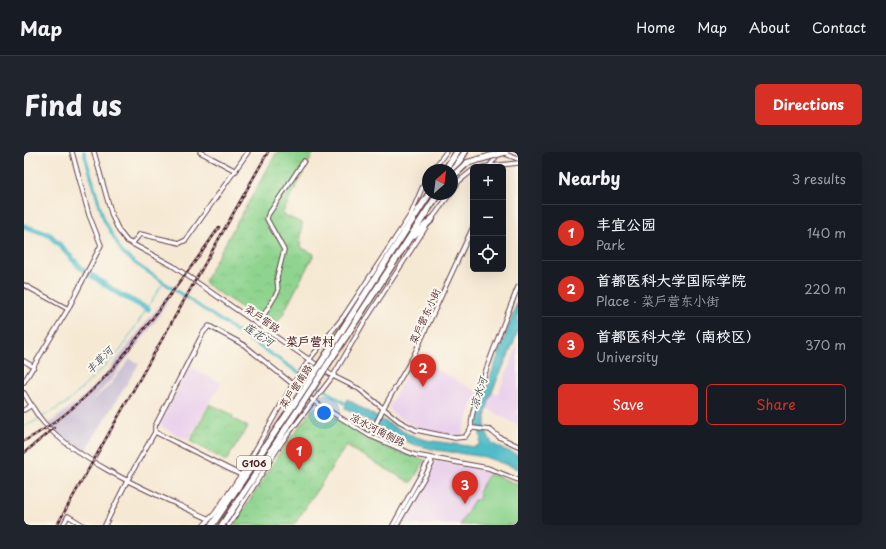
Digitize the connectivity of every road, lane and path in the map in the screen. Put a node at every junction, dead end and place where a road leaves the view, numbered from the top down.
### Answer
1 (72, 152) edge
2 (94, 152) edge
3 (200, 152) edge
4 (248, 152) edge
5 (446, 152) edge
6 (457, 152) edge
7 (465, 152) edge
8 (494, 152) edge
9 (503, 152) edge
10 (518, 159) edge
11 (304, 161) dead end
12 (518, 163) edge
13 (437, 164) edge
14 (449, 164) edge
15 (457, 164) edge
16 (491, 164) edge
17 (506, 164) edge
18 (236, 171) junction
19 (458, 171) edge
20 (470, 172) edge
21 (458, 182) edge
22 (422, 188) edge
23 (425, 200) edge
24 (434, 200) edge
25 (446, 200) edge
26 (411, 214) junction
27 (432, 219) junction
28 (470, 234) edge
29 (397, 242) junction
30 (407, 243) junction
31 (132, 244) junction
32 (24, 285) edge
33 (518, 287) edge
34 (68, 309) junction
35 (258, 325) junction
36 (309, 360) junction
37 (24, 361) edge
38 (34, 367) junction
39 (333, 376) junction
40 (24, 382) edge
41 (293, 384) junction
42 (24, 393) edge
43 (315, 402) junction
44 (32, 405) junction
45 (383, 408) junction
46 (24, 410) edge
47 (472, 428) junction
48 (155, 432) junction
49 (370, 436) junction
50 (518, 446) edge
51 (431, 459) junction
52 (241, 475) junction
53 (518, 480) edge
54 (127, 481) junction
55 (225, 505) junction
56 (215, 513) junction
57 (209, 519) junction
58 (63, 525) edge
59 (83, 525) edge
60 (105, 525) edge
61 (204, 525) edge
62 (212, 525) edge
63 (222, 525) edge
64 (229, 525) edge
65 (393, 525) edge
66 (397, 525) edge

1 - 34 street
2 - 31 street, 菜户营路
3 - 18 street
4 - 18 street
5 - 13 street
6 - 14 highway
7 - 15 highway
8 - 16 street
9 - 10 street
9 - 19 highway, bridge
11 - 35 street
12 - 17 street
18 - 31 street
20 - 21 street
22 - 26 street, 菜户营南路
23 - 29 highway, 菜户营南路 / G106
24 - 30 highway, 菜户营南路 / G106
25 - 27 street
26 - 29 highway
26 - 36 street, 菜户营南路
27 - 30 highway
27 - 39 street
28 - 45 street, 菜户营东小街
29 - 55 highway, 菜户营南路 / G106, bridge
30 - 63 highway, 菜户营南路 / G106, bridge
31 - 35 street, 菜户营路
32 - 34 street
33 - 47 street
34 - 38 street
35 - 36 street, 菜户营路
36 - 39 street, 菜户营路
36 - 41 street, 菜户营南路
37 - 38 street
38 - 40 street
39 - 43 street
39 - 45 street, 菜户营路
41 - 43 street, 凉水河南侧路
41 - 48 street, 凉水河南侧路
41 - 52 street, 菜户营南路
42 - 44 street
43 - 49 street, 凉水河南侧路
43 - 64 street
44 - 46 street
44 - 54 street
45 - 47 street, 菜户营路
45 - 49 street, 菜户营东小街
47 - 50 street, bridge
48 - 52 street
48 - 54 street
49 - 51 street, 凉水河南侧路
51 - 53 street, 凉水河南侧路
51 - 65 street
51 - 66 street
52 - 56 street, 菜户营南路
54 - 57 street
54 - 60 street
55 - 56 highway
55 - 62 highway, 菜户营南路 / G106
56 - 57 street, 菜户营南路
57 - 61 street, 菜户营南路
58 - 59 street

